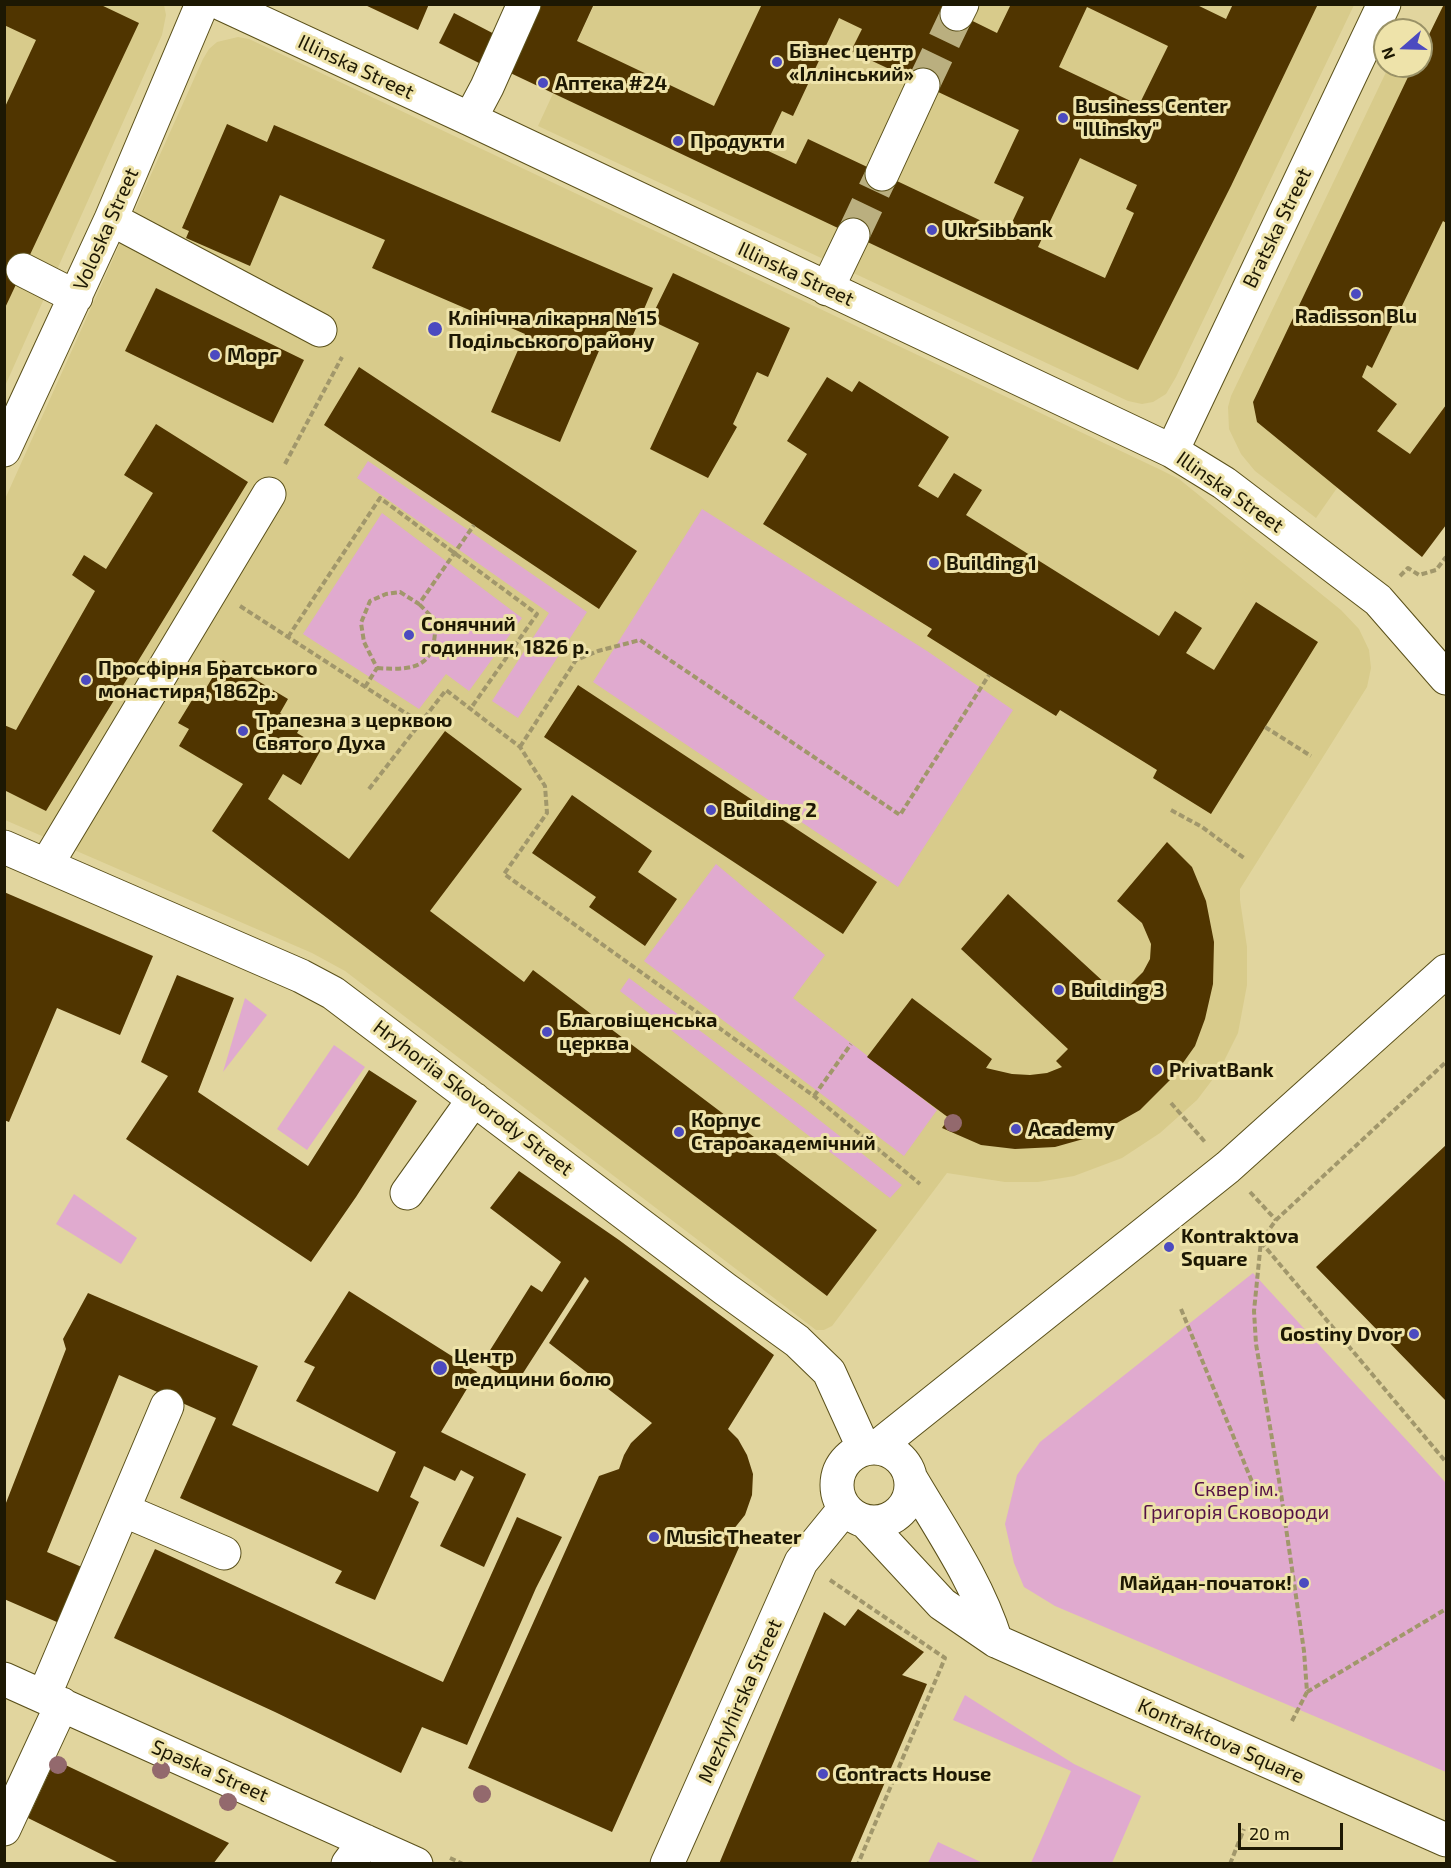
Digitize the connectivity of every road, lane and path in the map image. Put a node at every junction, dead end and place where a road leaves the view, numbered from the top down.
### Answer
1 (202, 4) edge
2 (222, 4) edge
3 (525, 4) edge
4 (1384, 4) edge
5 (923, 85) tunnel mouth
6 (470, 119) junction
7 (882, 174) tunnel mouth
8 (111, 219) junction
9 (853, 235) tunnel mouth
10 (23, 270) dead end
11 (827, 289) junction
12 (76, 297) junction
13 (320, 330) joint
14 (4, 450) edge
15 (1172, 451) junction
16 (269, 494) joint
17 (474, 525) dead end
18 (454, 554) junction
19 (212, 588) junction
20 (419, 604) junction
21 (288, 637) junction
22 (377, 668) junction
23 (989, 675) dead end
24 (1446, 678) edge
25 (365, 687) junction
26 (471, 708) junction
27 (421, 723) junction
28 (1265, 727) dead end
29 (520, 747) junction
30 (1311, 756) dead end
31 (369, 789) dead end
32 (1171, 810) dead end
33 (5, 849) edge
34 (1244, 858) dead end
35 (47, 864) junction
36 (1446, 971) edge
37 (851, 1044) dead end
38 (1446, 1062) edge
39 (814, 1096) junction
40 (474, 1099) junction
41 (920, 1185) dead end
42 (407, 1193) dead end
43 (1261, 1241) junction
44 (1181, 1309) dead end
45 (167, 1407) dead end
46 (870, 1449) junction
47 (1446, 1462) edge
48 (910, 1477) junction
49 (1255, 1489) dead end
50 (123, 1510) junction
51 (855, 1514) junction
52 (224, 1553) dead end
53 (823, 1575) dead end
54 (1446, 1609) edge
55 (996, 1641) junction
56 (4, 1678) edge
57 (1307, 1692) junction
58 (53, 1700) junction
59 (1292, 1721) dead end
60 (4, 1829) edge
61 (1244, 1829) dead end
62 (1446, 1840) edge
63 (356, 1852) edge
64 (416, 1863) edge
65 (667, 1863) edge
66 (858, 1863) edge
67 (1230, 1863) edge

1 - 8 street, Voloska Street
2 - 6 street, Illinska Street
3 - 6 street
4 - 15 street, Bratska Street
5 - 7 street
6 - 11 street, Illinska Street
8 - 12 street, Voloska Street
8 - 13 street
9 - 11 street
10 - 12 street
11 - 15 street, Illinska Street
12 - 14 street, Voloska Street
13 - 16 path
15 - 24 street, Illinska Street
16 - 19 street
17 - 18 path
18 - 20 path
18 - 21 path
18 - 26 path
19 - 21 path
19 - 35 street
20 - 22 path
20 - 22 path
21 - 25 path
22 - 25 path
23 - 29 path
25 - 27 path
26 - 27 path
26 - 29 path
27 - 31 path
28 - 30 path
29 - 39 path
32 - 34 path
33 - 35 street, Hryhoriia Skovorody Street
35 - 40 street, Hryhoriia Skovorody Street
36 - 46 street
37 - 39 path
38 - 43 path
39 - 41 path
40 - 42 street
40 - 46 street, Hryhoriia Skovorody Street
43 - 47 path
43 - 57 path
44 - 49 path
45 - 50 street
46 - 48 street
46 - 51 street
48 - 51 street
48 - 55 street
50 - 52 street
50 - 58 street
51 - 55 street, Kontraktova Square
51 - 65 street, Mezhyhirska Street
53 - 66 path
54 - 57 path
55 - 62 street, Kontraktova Square
56 - 58 street, Spaska Street
57 - 59 path
58 - 60 street
58 - 63 street, Spaska Street
61 - 67 path
63 - 64 street, Spaska Street

